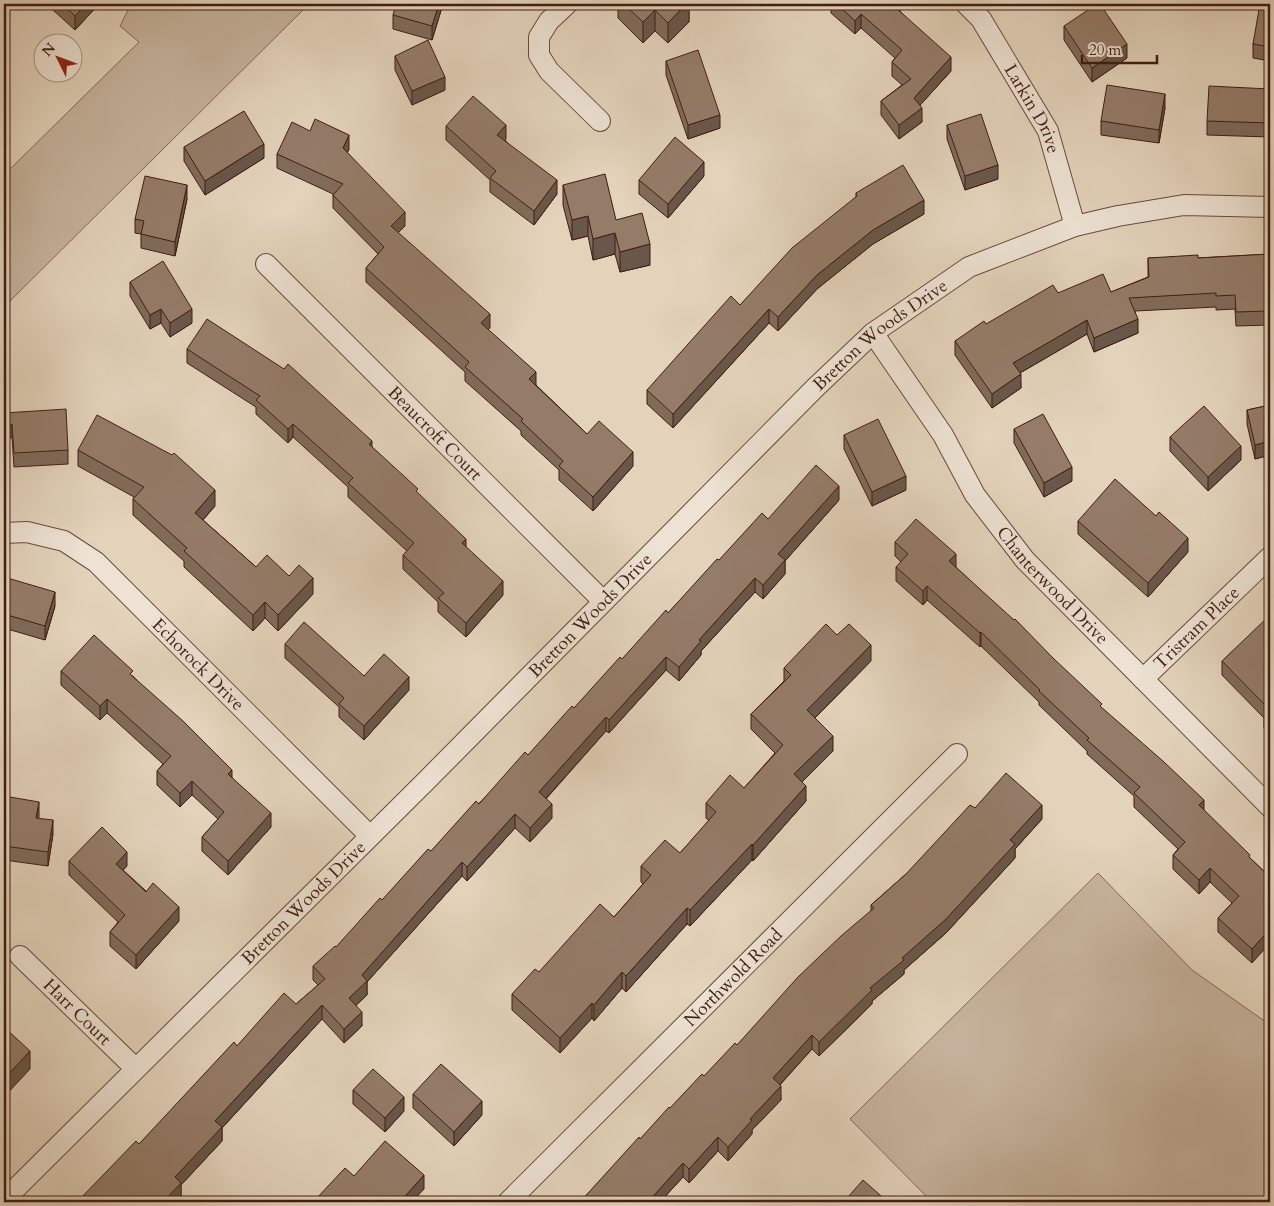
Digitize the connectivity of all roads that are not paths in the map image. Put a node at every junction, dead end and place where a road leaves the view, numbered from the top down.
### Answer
1 (566, 4) edge
2 (966, 4) edge
3 (600, 121) dead end
4 (1270, 207) edge
5 (1076, 226) junction
6 (266, 264) dead end
7 (872, 333) junction
8 (4, 533) edge
9 (1270, 557) edge
10 (603, 601) junction
11 (1143, 679) junction
12 (958, 754) dead end
13 (1270, 807) edge
14 (370, 836) junction
15 (20, 956) dead end
16 (135, 1068) junction
17 (4, 1200) edge
18 (508, 1202) edge

1 - 3 street
2 - 5 street, Larkin Drive
4 - 5 street, Bretton Woods Drive
5 - 7 street, Bretton Woods Drive
6 - 10 street, Beaucroft Court
7 - 10 street, Bretton Woods Drive
7 - 11 street, Chanterwood Drive
8 - 14 street, Echorock Drive
9 - 11 street, Tristram Place
10 - 14 street, Bretton Woods Drive
11 - 13 street, Chanterwood Drive
12 - 18 street, Northwold Road
14 - 16 street, Bretton Woods Drive
15 - 16 street, Harr Court
16 - 17 street, Bretton Woods Drive

